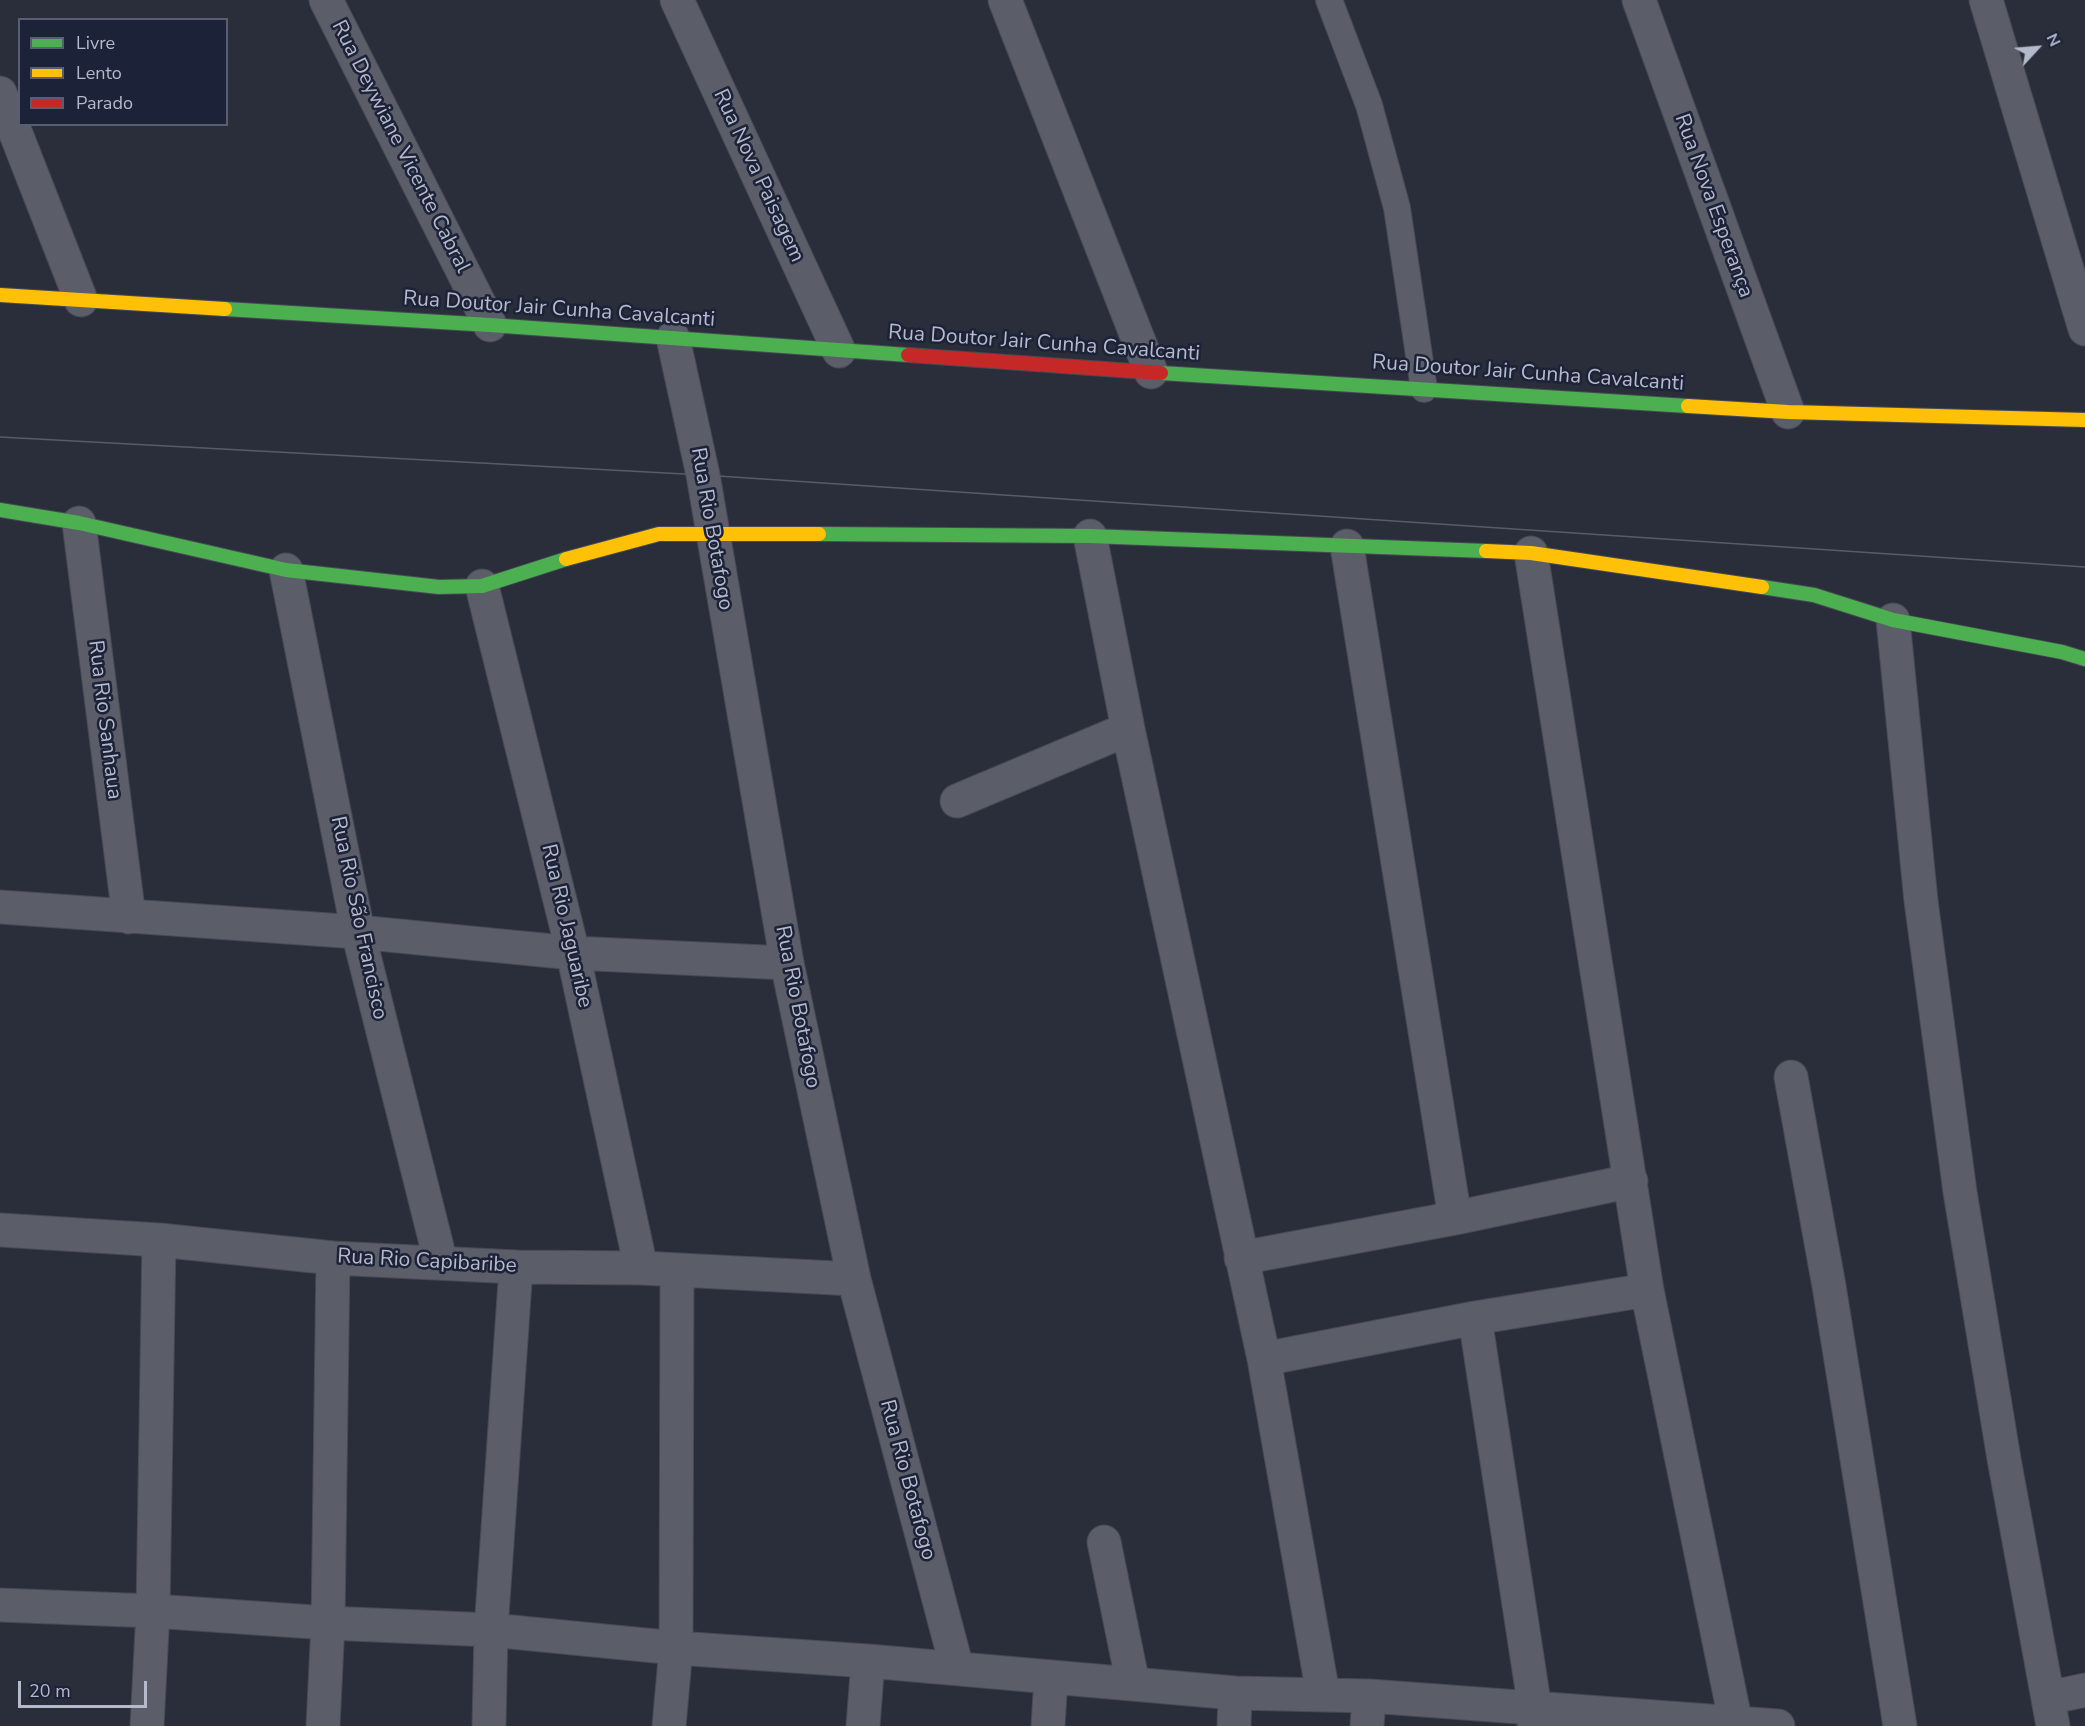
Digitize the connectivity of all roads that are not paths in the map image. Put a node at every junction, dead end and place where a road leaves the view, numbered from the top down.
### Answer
1 (326, 0) edge
2 (677, 0) edge
3 (1005, 0) edge
4 (1329, 0) edge
5 (1639, 0) edge
6 (1986, 0) edge
7 (0, 93) edge
8 (0, 295) edge
9 (81, 300) junction
10 (490, 325) junction
11 (2085, 329) edge
12 (673, 338) junction
13 (839, 351) junction
14 (1151, 372) junction
15 (1424, 389) junction
16 (1788, 412) junction
17 (2085, 420) edge
18 (0, 510) edge
19 (79, 523) junction
20 (712, 533) junction
21 (1090, 536) junction
22 (1347, 546) junction
23 (1531, 553) junction
24 (286, 570) junction
25 (482, 586) junction
26 (1893, 620) junction
27 (2085, 658) edge
28 (1128, 729) junction
29 (957, 801) dead end
30 (0, 907) edge
31 (129, 917) junction
32 (358, 933) junction
33 (573, 953) junction
34 (787, 963) junction
35 (1791, 1077) dead end
36 (1630, 1181) junction
37 (1455, 1218) junction
38 (0, 1230) edge
39 (159, 1240) junction
40 (333, 1258) junction
41 (1241, 1258) junction
42 (441, 1263) junction
43 (516, 1267) junction
44 (641, 1268) junction
45 (677, 1271) junction
46 (854, 1278) junction
47 (1647, 1290) junction
48 (1475, 1318) junction
49 (1264, 1359) junction
50 (1104, 1542) dead end
51 (0, 1605) edge
52 (153, 1611) junction
53 (328, 1623) junction
54 (491, 1630) junction
55 (676, 1648) junction
56 (868, 1660) junction
57 (957, 1668) junction
58 (1051, 1677) junction
59 (1133, 1684) junction
60 (2085, 1690) edge
61 (1235, 1693) junction
62 (1323, 1694) junction
63 (1368, 1711) edge
64 (2051, 1712) edge
65 (1535, 1718) edge
66 (1736, 1724) junction
67 (147, 1726) edge
68 (322, 1726) edge
69 (489, 1726) edge
70 (669, 1726) edge
71 (863, 1726) edge
72 (1048, 1726) edge
73 (1234, 1726) edge
74 (1778, 1726) edge
75 (1900, 1726) edge

1 - 10 street, Rua Deywiane Vicente Cabral
2 - 13 street, Rua Nova Paisagem
3 - 14 street
4 - 15 lane
5 - 16 street, Rua Nova Esperança
6 - 11 street
7 - 9 street
8 - 9 street, Rua Doutor Jair Cunha Cavalcanti
9 - 10 street, Rua Doutor Jair Cunha Cavalcanti
10 - 12 street, Rua Doutor Jair Cunha Cavalcanti
12 - 13 street, Rua Doutor Jair Cunha Cavalcanti
12 - 20 street, Rua Rio Botafogo
13 - 14 street, Rua Doutor Jair Cunha Cavalcanti
14 - 15 street, Rua Doutor Jair Cunha Cavalcanti
15 - 16 street, Rua Doutor Jair Cunha Cavalcanti
16 - 17 street, Rua Doutor Jair Cunha Cavalcanti
18 - 19 street
19 - 24 street
19 - 31 street, Rua Rio Sanhaua
20 - 21 street
20 - 25 street
20 - 34 street, Rua Rio Botafogo
21 - 22 street
21 - 28 street
22 - 23 street
22 - 37 street
23 - 26 street
23 - 36 street
24 - 25 street
24 - 32 street, Rua Rio São Francisco
25 - 33 street, Rua Rio Jaguaribe
26 - 27 street
26 - 64 street
28 - 29 street
28 - 41 street
30 - 31 street
31 - 32 street
32 - 33 street
32 - 42 street, Rua Rio São Francisco
33 - 34 street
33 - 44 street, Rua Rio Jaguaribe
34 - 46 street, Rua Rio Botafogo
35 - 75 street
36 - 37 street
36 - 47 street
37 - 41 street
38 - 39 street, Rua Rio Capibaribe
39 - 40 street, Rua Rio Capibaribe
39 - 52 street
40 - 42 street, Rua Rio Capibaribe
40 - 53 street
41 - 49 street
42 - 43 street, Rua Rio Capibaribe
43 - 44 street, Rua Rio Capibaribe
43 - 54 street
44 - 45 street, Rua Rio Capibaribe
45 - 46 street, Rua Rio Capibaribe
45 - 55 street
46 - 57 street, Rua Rio Botafogo
47 - 48 street
47 - 66 street
48 - 49 street
48 - 65 street
49 - 62 street
50 - 59 street
51 - 52 street
52 - 53 street
52 - 67 street
53 - 54 street
53 - 68 street
54 - 55 street
54 - 69 street
55 - 56 street
55 - 70 street
56 - 57 street
56 - 71 street
57 - 58 street
58 - 59 street
58 - 72 street
59 - 61 street
60 - 64 street
61 - 62 street
61 - 73 street
62 - 63 street
63 - 65 street
65 - 66 street
66 - 74 street

